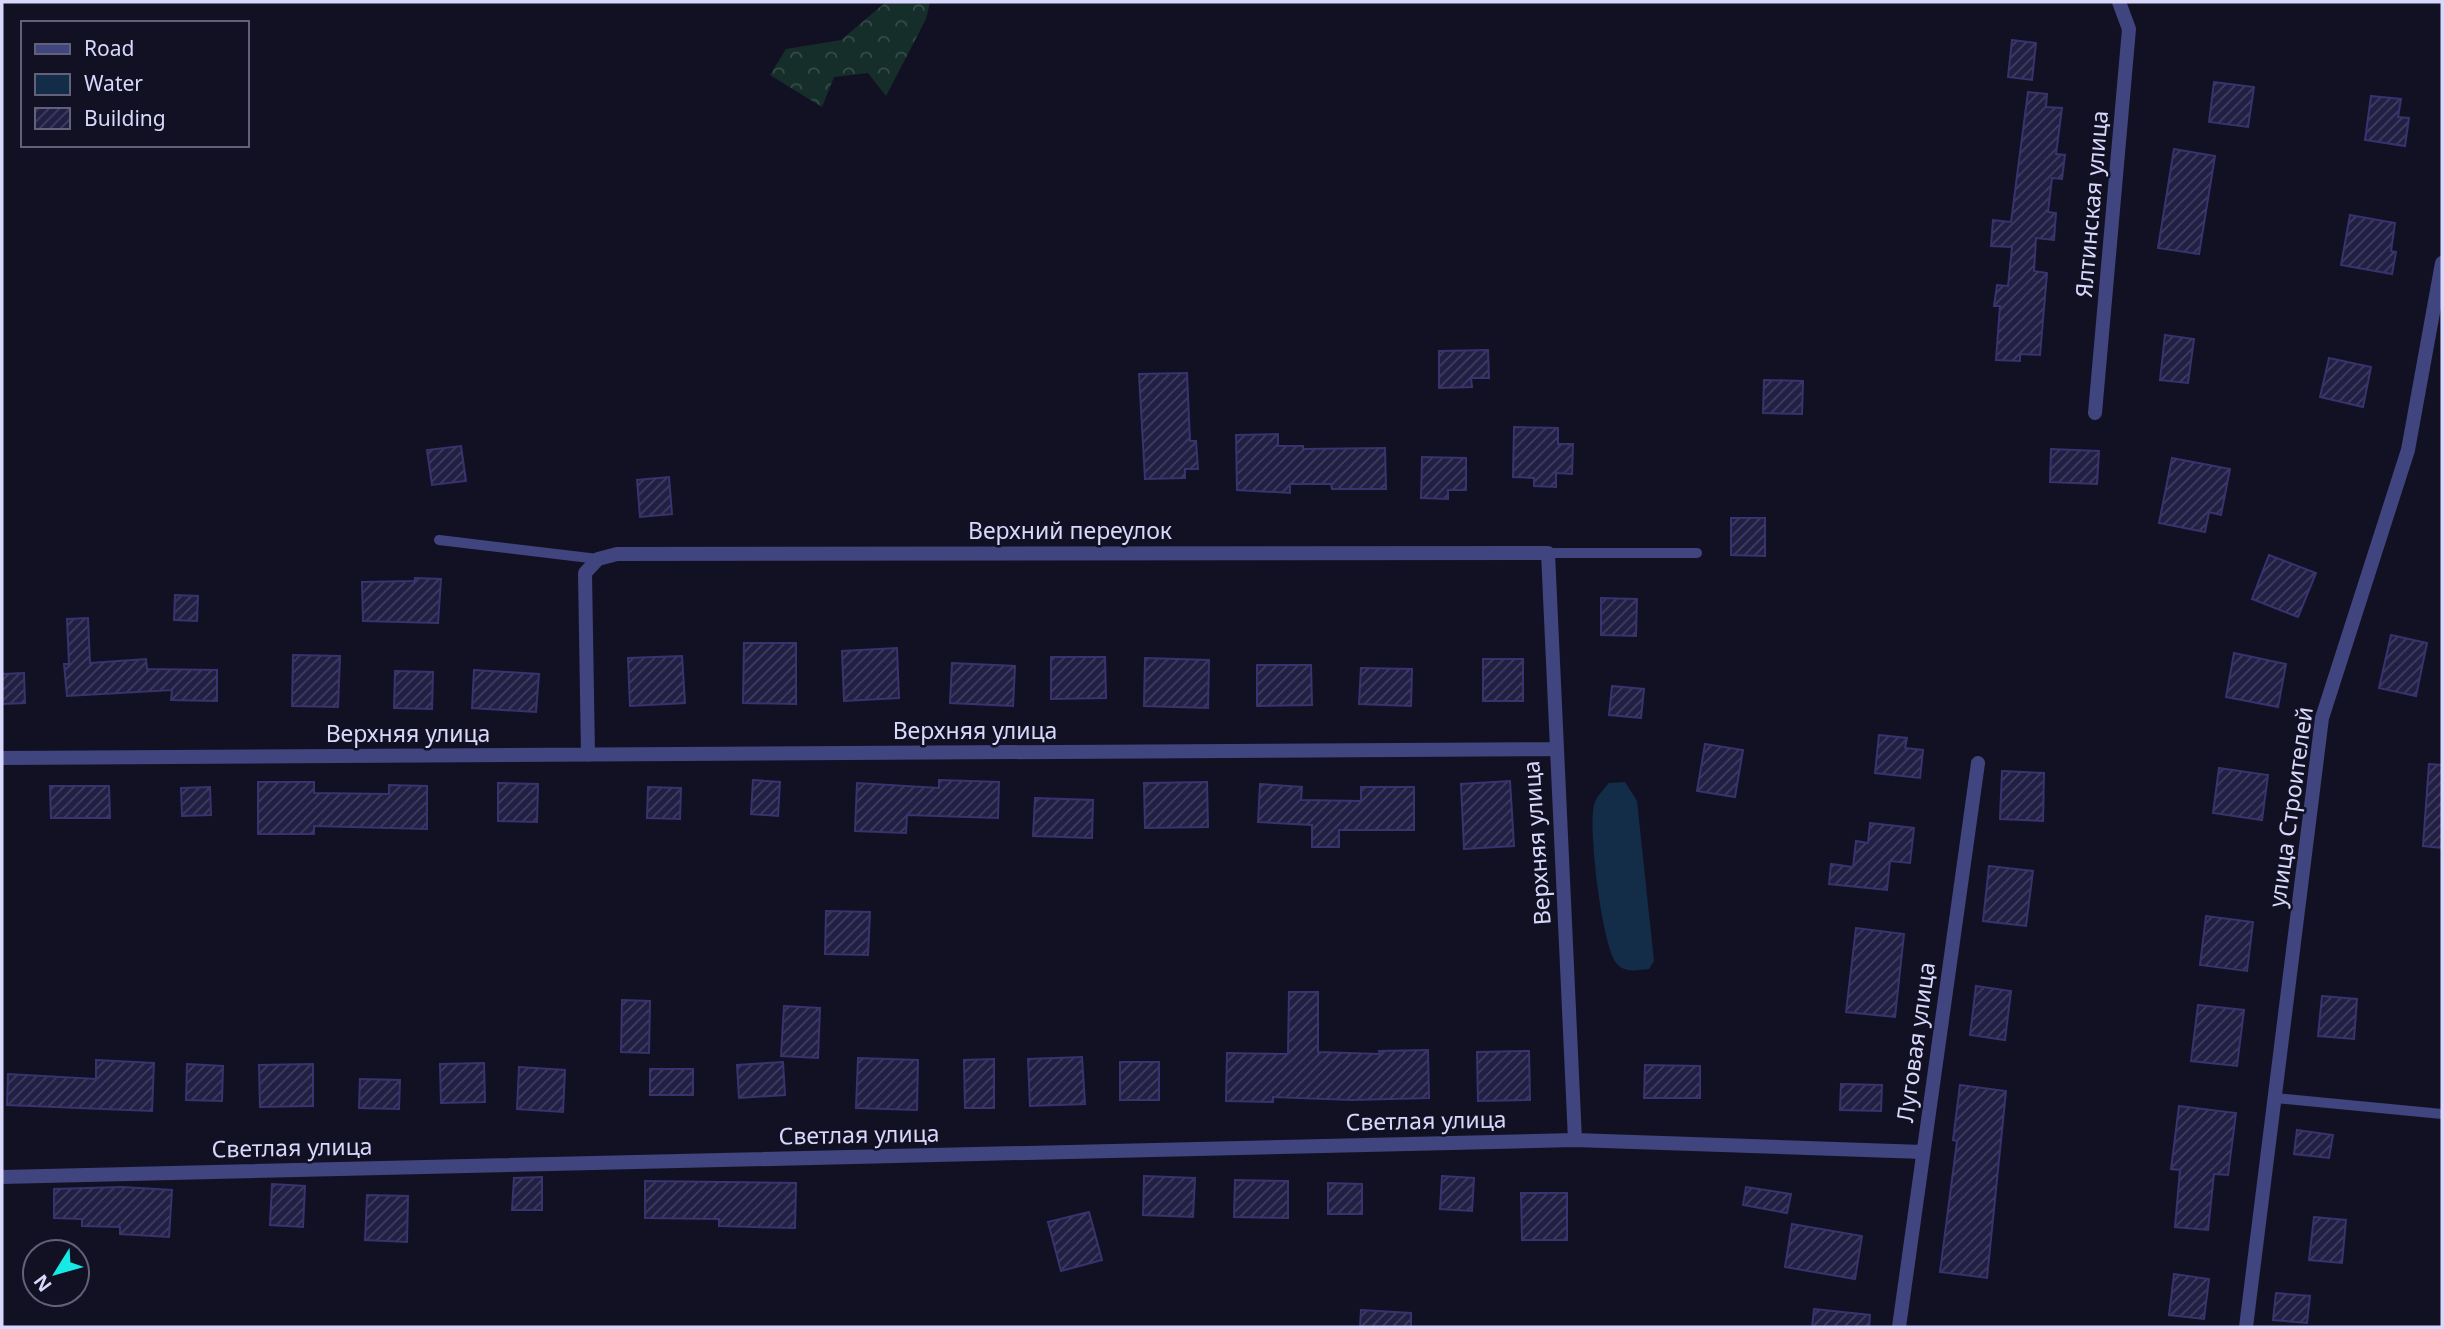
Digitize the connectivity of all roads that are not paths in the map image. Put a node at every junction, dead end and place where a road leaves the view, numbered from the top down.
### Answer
1 (2119, 2) edge
2 (2442, 263) edge
3 (2095, 413) dead end
4 (439, 540) dead end
5 (1548, 553) junction
6 (1697, 553) dead end
7 (598, 559) junction
8 (1557, 749) junction
9 (588, 755) junction
10 (2, 758) edge
11 (1978, 763) dead end
12 (2276, 1098) junction
13 (2442, 1114) edge
14 (1576, 1140) junction
15 (1923, 1152) junction
16 (2, 1177) edge
17 (1899, 1327) edge
18 (2246, 1327) edge

1 - 3 street, Ялтинская улица
2 - 12 street, улица Строителей
4 - 7 lane
5 - 6 lane
5 - 7 street, Верхний переулок
5 - 8 street
7 - 9 street
8 - 9 street, Верхняя улица
8 - 14 street, Верхняя улица
9 - 10 street, Верхняя улица
11 - 15 street, Луговая улица
12 - 13 lane
12 - 18 street, улица Строителей
14 - 15 street, Светлая улица
14 - 16 street, Светлая улица
15 - 17 street, Луговая улица

